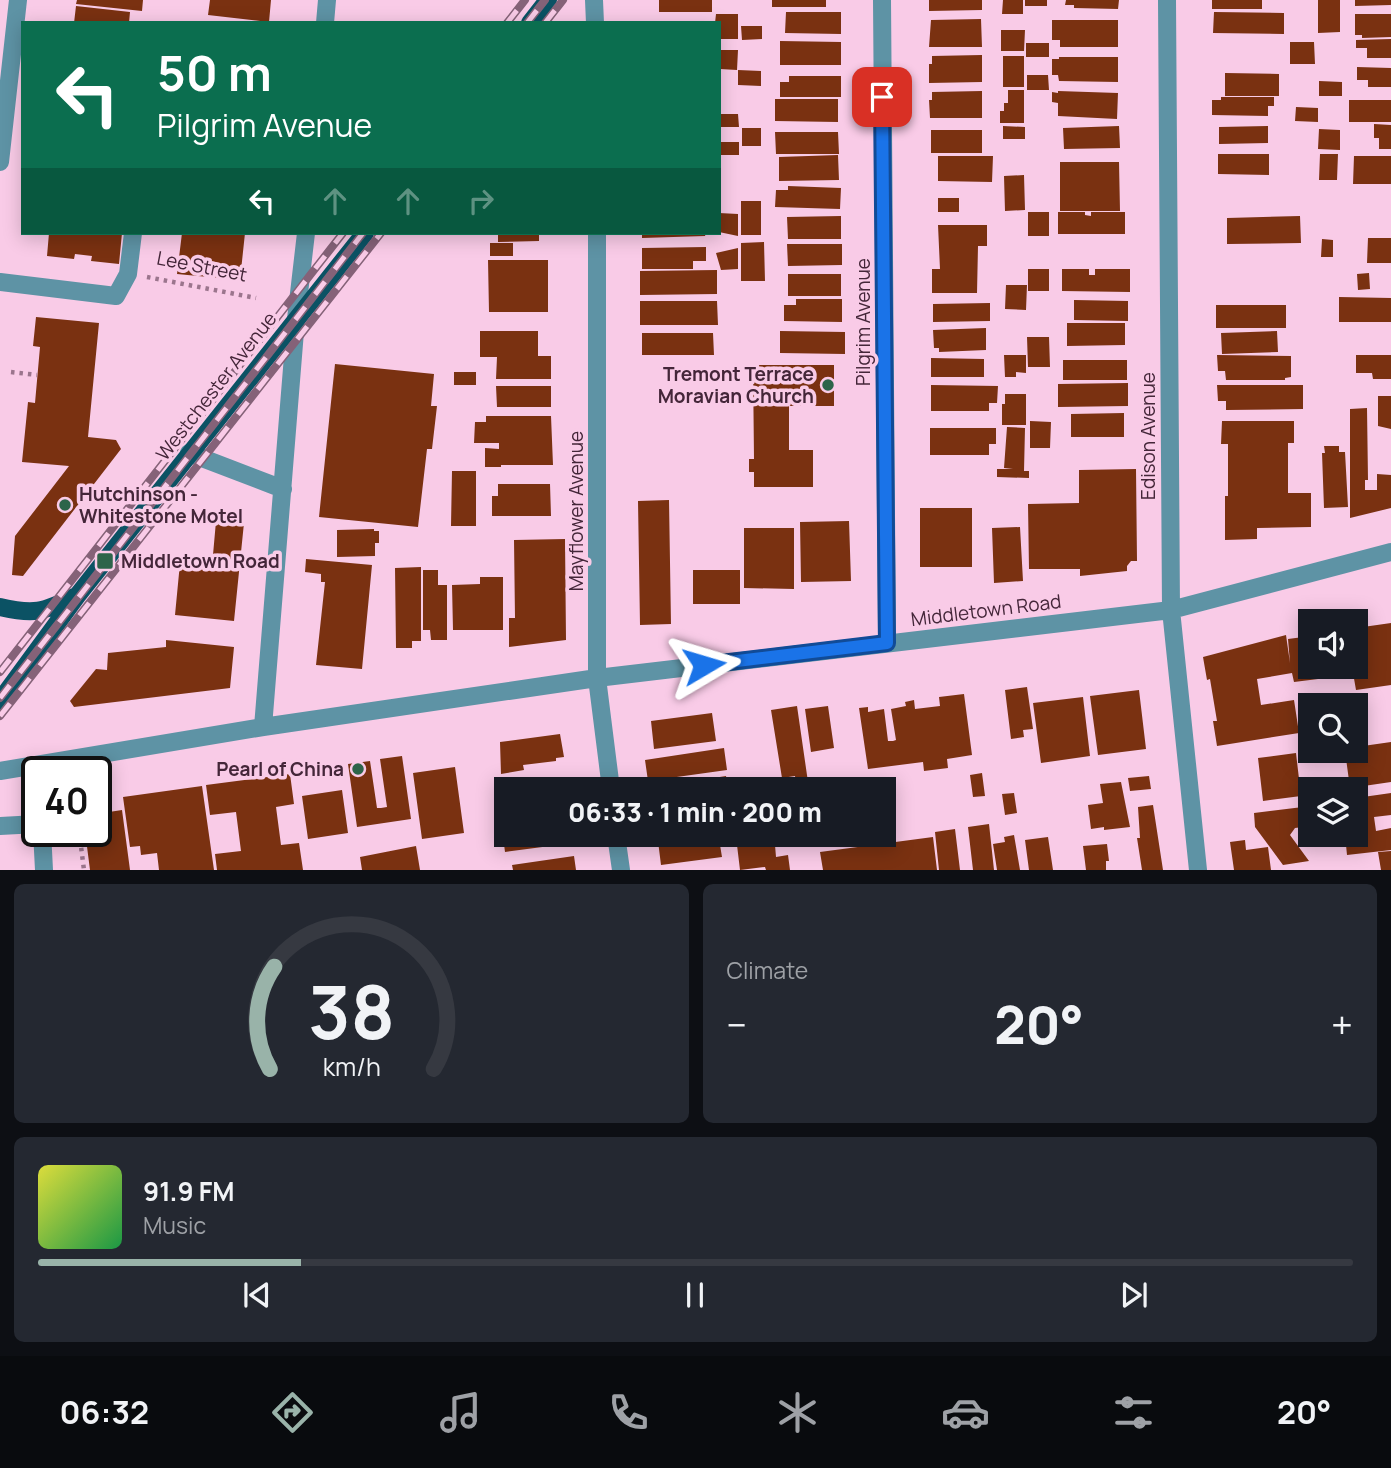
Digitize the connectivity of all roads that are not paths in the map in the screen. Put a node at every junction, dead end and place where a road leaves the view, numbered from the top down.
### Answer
1 (18, 0) edge
2 (327, 0) edge
3 (548, 0) edge
4 (594, 0) edge
5 (882, 0) edge
6 (1167, 0) edge
7 (325, 21) edge
8 (532, 21) edge
9 (595, 21) edge
10 (0, 162) edge
11 (133, 235) edge
12 (306, 235) edge
13 (363, 235) edge
14 (597, 235) edge
15 (0, 282) edge
16 (296, 319) junction
17 (189, 453) junction
18 (283, 489) junction
19 (1391, 552) edge
20 (77, 596) junction
21 (0, 607) edge
22 (1171, 610) junction
23 (887, 643) junction
24 (597, 678) junction
25 (0, 701) edge
26 (263, 727) junction
27 (111, 756) edge
28 (21, 770) edge
29 (0, 771) edge
30 (609, 777) edge
31 (21, 825) edge
32 (0, 826) edge
33 (42, 847) edge
34 (618, 847) edge
35 (44, 870) edge
36 (621, 870) edge
37 (1198, 870) edge

1 - 10 street
2 - 7 street
3 - 8 main road
4 - 9 street
5 - 23 street, Pilgrim Avenue
6 - 22 street, Edison Avenue
11 - 15 street
12 - 16 street
13 - 16 main road, Westchester Avenue
14 - 24 street, Mayflower Avenue
16 - 17 main road, Westchester Avenue
16 - 18 street
17 - 18 street
17 - 20 main road, Westchester Avenue
18 - 26 street
19 - 22 street, Middletown Road
20 - 21 main road
20 - 25 main road, Westchester Avenue
22 - 23 street, Middletown Road
22 - 37 street, Edison Avenue
23 - 24 street, Middletown Road
24 - 26 street, Middletown Road
24 - 30 street, Mayflower Avenue
26 - 27 street, Middletown Road
28 - 29 street, Middletown Road
31 - 32 street
33 - 35 street
34 - 36 street

